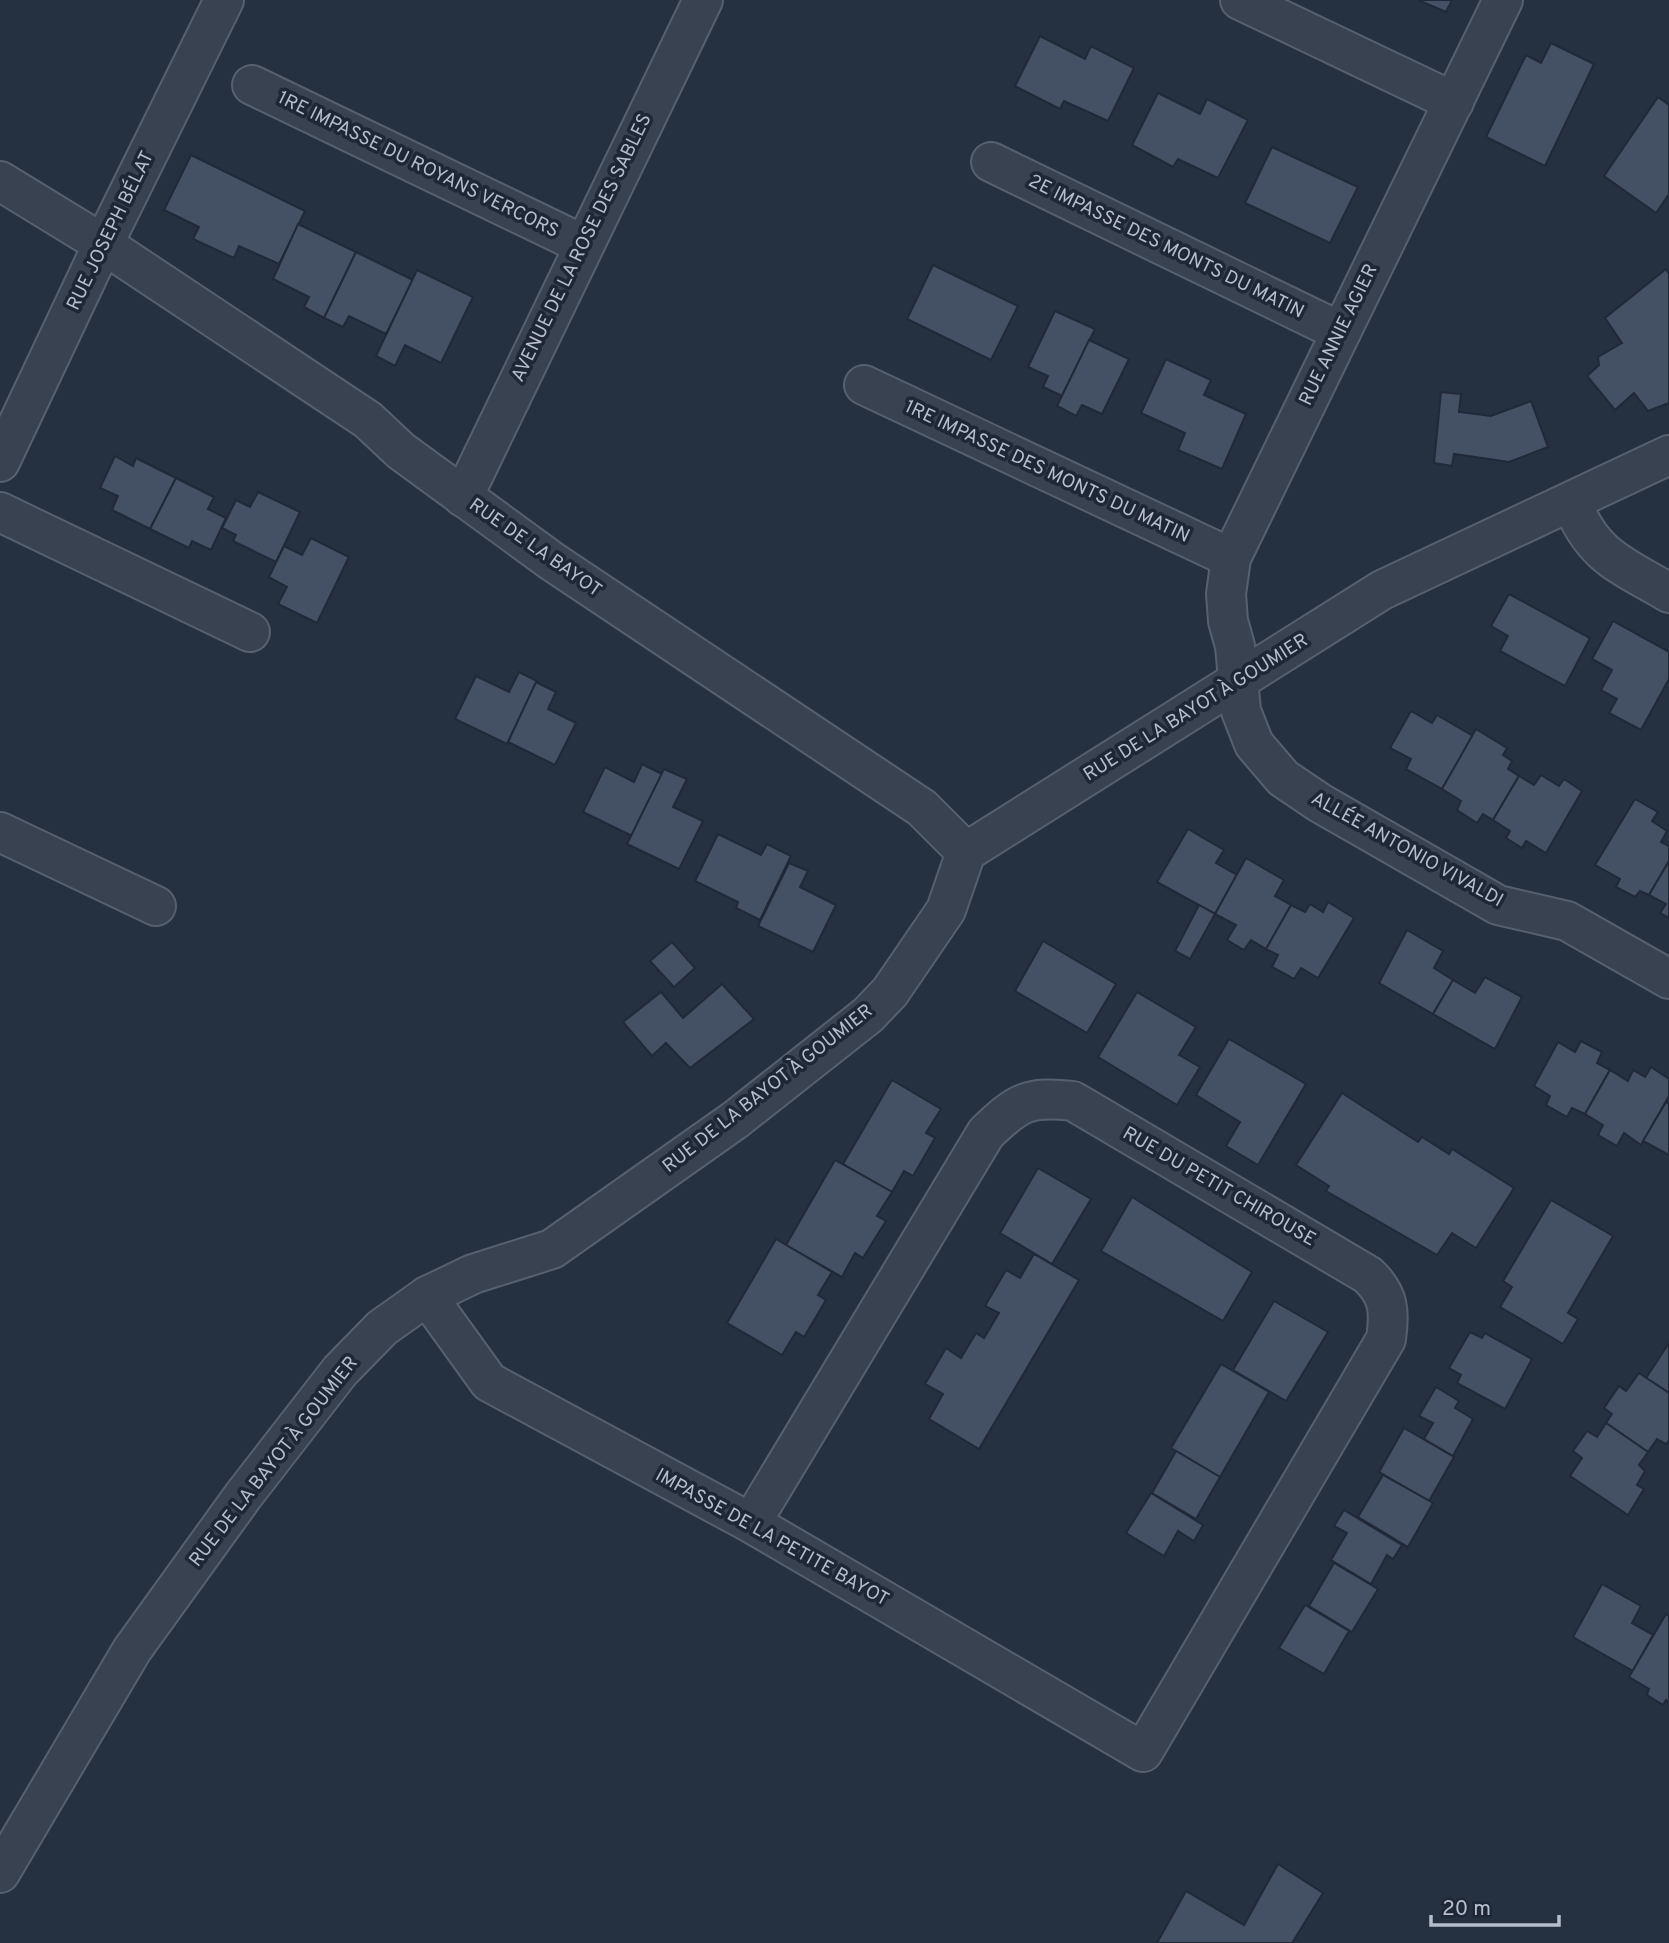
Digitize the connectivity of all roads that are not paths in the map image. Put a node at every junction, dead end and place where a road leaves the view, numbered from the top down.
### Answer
1 (224, 0) edge
2 (703, 0) edge
3 (1240, 0) edge
4 (1503, 0) edge
5 (252, 85) dead end
6 (1454, 102) junction
7 (990, 162) dead end
8 (0, 181) edge
9 (103, 244) junction
10 (584, 245) junction
11 (1341, 332) junction
12 (864, 385) dead end
13 (1669, 455) edge
14 (0, 462) edge
15 (463, 497) junction
16 (1572, 503) junction
17 (0, 512) edge
18 (1231, 558) junction
19 (1669, 593) edge
20 (250, 632) dead end
21 (1237, 682) junction
22 (0, 832) edge
23 (967, 852) junction
24 (156, 906) dead end
25 (1669, 979) edge
26 (428, 1296) junction
27 (751, 1523) junction
28 (1143, 1752) joint
29 (0, 1873) edge

1 - 9 street, RUE JOSEPH BÉLAT
2 - 10 street, AVENUE DE LA ROSE DES SABLES
3 - 6 street
4 - 6 street, RUE ANNIE AGIER
5 - 10 street, 1RE IMPASSE DU ROYANS VERCORS
6 - 11 street, RUE ANNIE AGIER
7 - 11 street, 2E IMPASSE DES MONTS DU MATIN
8 - 9 street, RUE DE LA BAYOT
9 - 14 street, RUE JOSEPH BÉLAT
9 - 15 street, RUE DE LA BAYOT
10 - 15 street, AVENUE DE LA ROSE DES SABLES
11 - 18 street, RUE ANNIE AGIER
12 - 18 street, 1RE IMPASSE DES MONTS DU MATIN
13 - 16 street, RUE DE LA BAYOT À GOUMIER
15 - 23 street, RUE DE LA BAYOT
16 - 19 street
16 - 21 street, RUE DE LA BAYOT À GOUMIER
17 - 20 street
18 - 21 street, RUE ANNIE AGIER
21 - 23 street, RUE DE LA BAYOT À GOUMIER
21 - 25 street, ALLÉE ANTONIO VIVALDI
22 - 24 street
23 - 26 street, RUE DE LA BAYOT À GOUMIER
26 - 27 street, IMPASSE DE LA PETITE BAYOT
26 - 29 street, RUE DE LA BAYOT À GOUMIER
27 - 28 street, IMPASSE DE LA PETITE BAYOT
27 - 28 street, RUE DU PETIT CHIROUSE

